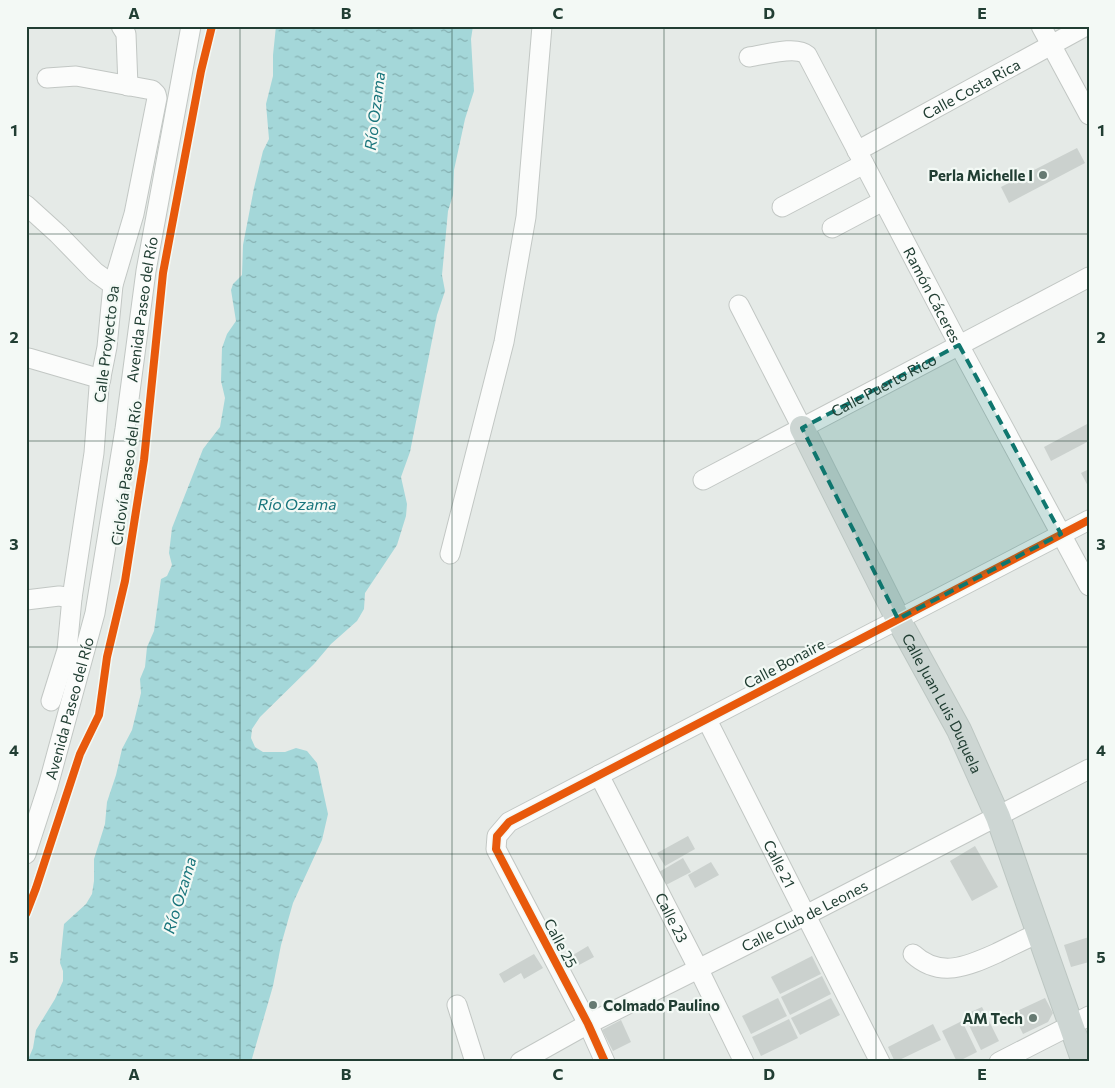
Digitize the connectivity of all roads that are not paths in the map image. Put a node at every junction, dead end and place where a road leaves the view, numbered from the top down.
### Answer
1 (121, 26) edge
2 (191, 26) edge
3 (542, 26) edge
4 (1041, 26) edge
5 (1086, 26) edge
6 (1051, 44) junction
7 (749, 57) dead end
8 (47, 78) dead end
9 (128, 86) junction
10 (1089, 115) edge
11 (860, 158) junction
12 (883, 201) junction
13 (26, 205) edge
14 (782, 207) dead end
15 (832, 228) dead end
16 (1089, 277) edge
17 (112, 284) junction
18 (740, 305) dead end
19 (959, 345) junction
20 (29, 358) dead end
21 (101, 379) junction
22 (802, 428) junction
23 (703, 480) dead end
24 (1089, 520) edge
25 (1061, 534) junction
26 (450, 554) dead end
27 (1089, 586) edge
28 (72, 598) junction
29 (26, 600) edge
30 (898, 619) junction
31 (51, 701) dead end
32 (707, 720) junction
33 (1089, 769) edge
34 (599, 775) junction
35 (998, 816) junction
36 (497, 836) joint
37 (26, 854) edge
38 (806, 915) junction
39 (1039, 933) junction
40 (914, 954) dead end
41 (698, 968) junction
42 (457, 1005) dead end
43 (1080, 1021) edge
44 (588, 1024) junction
45 (1085, 1056) edge
46 (475, 1062) edge
47 (520, 1062) edge
48 (605, 1062) edge
49 (744, 1062) edge
50 (880, 1062) edge
51 (999, 1062) edge

1 - 9 street
2 - 37 street, Avenida Paseo del Río
3 - 26 street
4 - 6 street
5 - 6 street, Calle Costa Rica
6 - 10 street
6 - 11 street, Calle Costa Rica
7 - 11 street, Ramón Cáceres
8 - 9 street
9 - 17 street, Calle Proyecto 9a
11 - 12 street, Ramón Cáceres
11 - 14 street, Calle Costa Rica
12 - 15 street
12 - 19 street, Ramón Cáceres
13 - 17 street
16 - 19 street, Calle Puerto Rico
17 - 21 street, Calle Proyecto 9a
18 - 22 street, Calle Juan Luis Duquela
19 - 22 street, Calle Puerto Rico
19 - 25 street, Ramón Cáceres
20 - 21 street
21 - 28 street, Calle Proyecto 9a
22 - 23 street, Calle Puerto Rico
22 - 30 main road, Calle Juan Luis Duquela
24 - 25 street, Calle Bonaire
25 - 27 street, Ramón Cáceres
25 - 30 street, Calle Bonaire
28 - 29 street
28 - 31 street, Calle Proyecto 9a
30 - 32 street, Calle Bonaire
30 - 35 main road, Calle Juan Luis Duquela
32 - 34 street, Calle Bonaire
32 - 38 street, Calle 21
33 - 35 street, Calle Club de Leones
34 - 36 street, Calle Bonaire
34 - 41 street, Calle 23
35 - 38 street, Calle Club de Leones
35 - 39 main road, Calle Juan Luis Duquela
36 - 44 street, Calle 25
38 - 41 street, Calle Club de Leones
38 - 50 street, Calle 21
39 - 40 street
39 - 43 main road, Calle Juan Luis Duquela
41 - 44 street, Calle Club de Leones
41 - 49 street, Calle 23
42 - 46 street
43 - 45 main road, Calle Juan Luis Duquela
43 - 51 street
44 - 47 street, Calle Club de Leones
44 - 48 street, Calle 25

